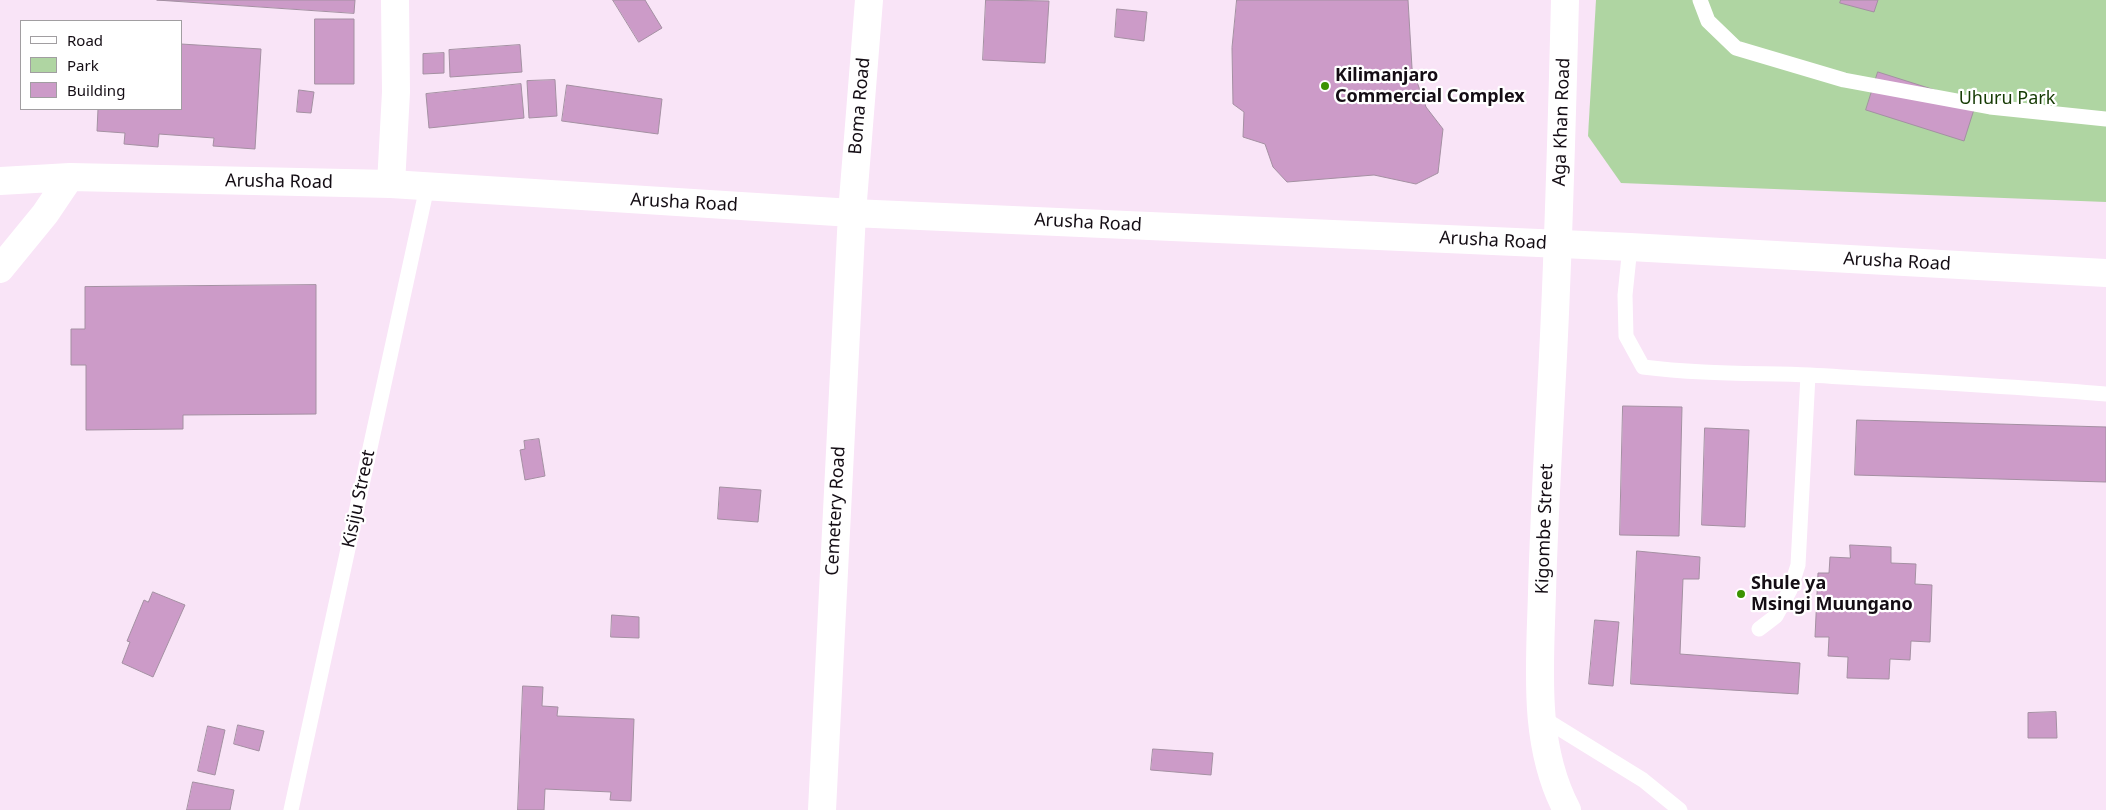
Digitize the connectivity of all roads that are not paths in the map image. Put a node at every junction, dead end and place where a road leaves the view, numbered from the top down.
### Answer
1 (395, 0) edge
2 (869, 0) edge
3 (1565, 0) edge
4 (1700, 0) edge
5 (2106, 119) edge
6 (70, 177) junction
7 (0, 181) edge
8 (392, 184) junction
9 (427, 187) junction
10 (852, 213) junction
11 (1558, 244) junction
12 (1630, 247) junction
13 (0, 269) edge
14 (2106, 273) edge
15 (1808, 375) junction
16 (2106, 394) edge
17 (1759, 629) dead end
18 (1541, 717) junction
19 (291, 810) edge
20 (822, 810) edge
21 (1567, 810) edge
22 (1680, 810) edge

1 - 8 main road
2 - 10 main road, Boma Road
3 - 11 main road, Aga Khan Road
4 - 5 lane
6 - 7 main road, Arusha Road
6 - 8 main road, Arusha Road
6 - 13 main road
8 - 9 main road, Arusha Road
9 - 10 main road, Arusha Road
9 - 19 lane, Kisiju Street
10 - 11 main road, Arusha Road
10 - 20 main road, Cemetery Road
11 - 12 main road, Arusha Road
11 - 18 main road, Kigombe Street
12 - 14 main road, Arusha Road
12 - 15 lane
15 - 16 lane
15 - 17 lane
18 - 21 main road, Kigombe Street
18 - 22 lane

